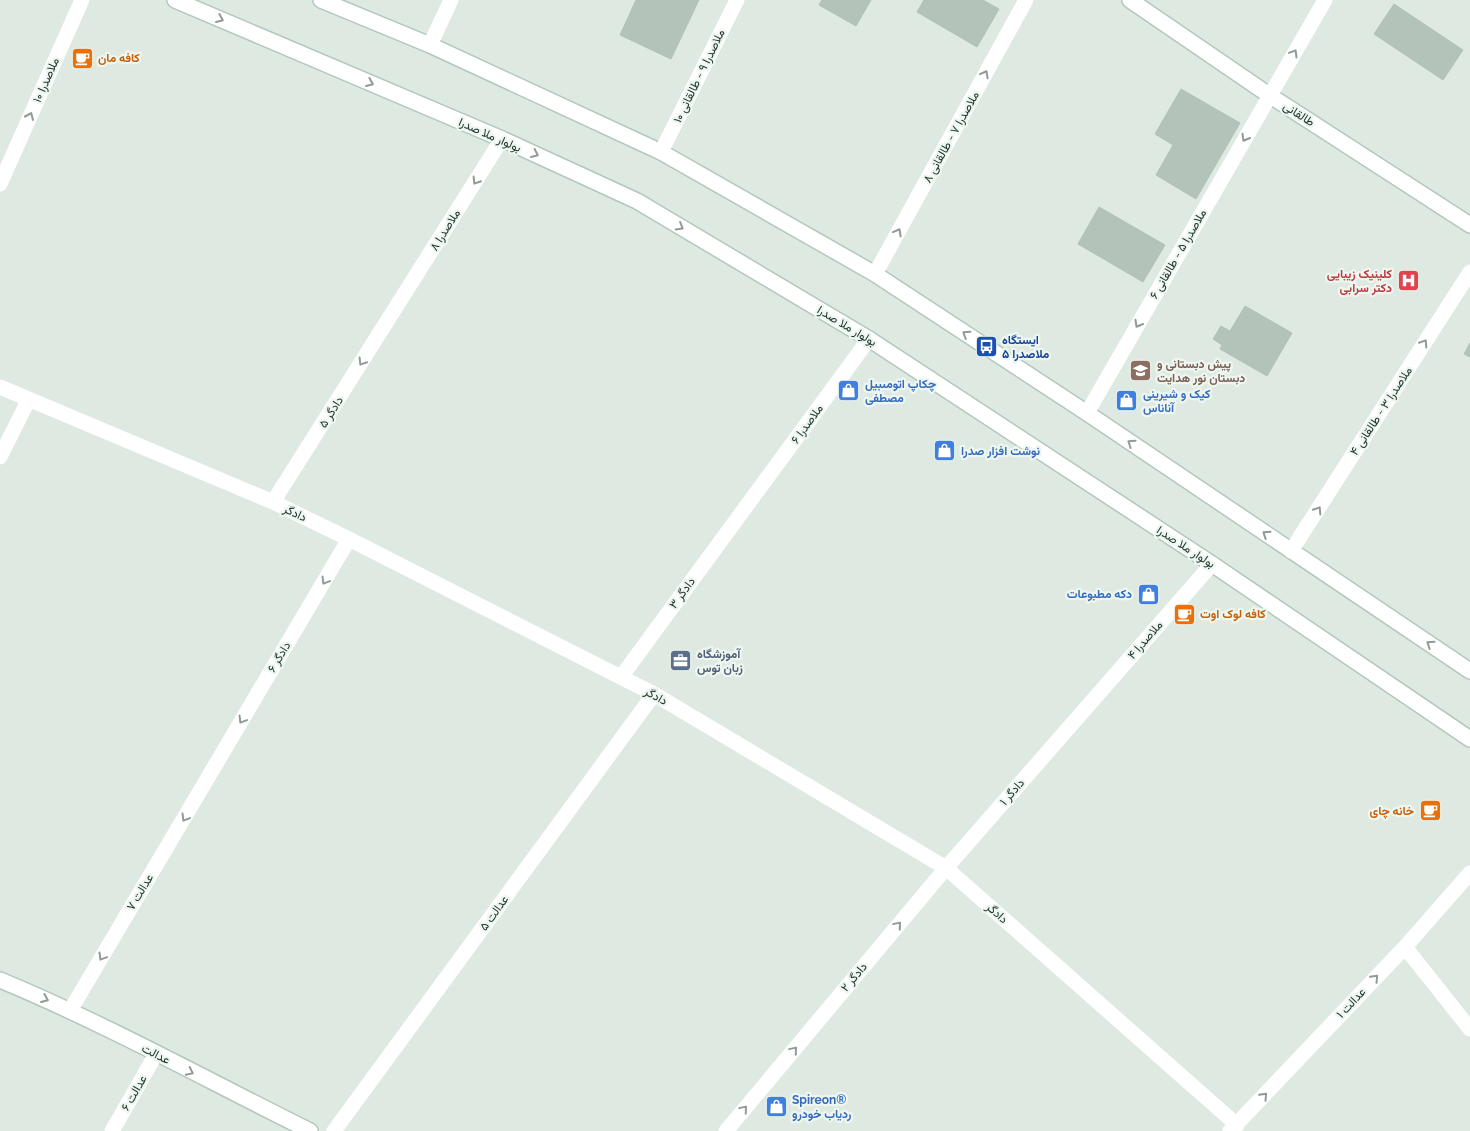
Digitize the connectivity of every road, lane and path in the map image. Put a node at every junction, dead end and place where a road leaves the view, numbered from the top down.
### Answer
1 (82, 0) edge
2 (175, 0) edge
3 (321, 0) edge
4 (451, 0) edge
5 (736, 0) edge
6 (1026, 0) edge
7 (1130, 0) edge
8 (1326, 0) edge
9 (430, 46) junction
10 (1269, 95) junction
11 (502, 140) junction
12 (661, 152) junction
13 (0, 184) edge
14 (1470, 225) edge
15 (1470, 272) edge
16 (875, 274) junction
17 (388, 321) joint
18 (869, 339) junction
19 (0, 387) edge
20 (29, 399) junction
21 (1087, 413) junction
22 (0, 457) edge
23 (273, 502) junction
24 (744, 509) joint
25 (350, 539) junction
26 (1291, 551) junction
27 (1212, 564) junction
28 (1470, 671) edge
29 (621, 677) junction
30 (654, 694) junction
31 (1078, 717) joint
32 (1470, 739) edge
33 (209, 776) joint
34 (946, 868) junction
35 (1470, 873) edge
36 (1405, 947) junction
37 (0, 980) edge
38 (71, 1009) junction
39 (1470, 1029) edge
40 (156, 1054) junction
41 (1233, 1128) edge
42 (112, 1131) edge
43 (310, 1131) edge
44 (334, 1131) edge
45 (726, 1131) edge

13 -> 1 street, ملاصدرا ۱۰
2 -> 11 street, بولوار ملا صدرا
3 - 9 street
4 - 9 street
5 - 12 street, ملاصدرا ۹ - طالقانی ۱۰
16 -> 6 street, ملاصدرا ۷ - طالقانی ۸
7 - 10 street, طالقانی
10 -> 8 street, ملاصدرا ۵ - طالقانی ۶
9 - 12 street
10 - 14 street, طالقانی
10 -> 21 street, ملاصدرا ۵ - طالقانی ۶
11 -> 17 street, ملاصدرا ۸
11 -> 18 street, بولوار ملا صدرا
12 - 16 street
26 -> 15 street, ملاصدرا ۳ - طالقانی ۴
21 -> 16 street
17 -> 23 street, دادگر ۵
18 - 24 street, ملاصدرا ۶
18 - 27 street, بولوار ملا صدرا
19 - 20 street, دادگر
20 - 22 street
20 - 23 street, دادگر
26 -> 21 street
23 - 25 street, دادگر
24 - 29 street, دادگر ۳
25 - 29 street, دادگر
25 -> 33 street, دادگر ۶
28 -> 26 street
27 - 31 street, ملاصدرا ۴
27 - 32 street, بولوار ملا صدرا
29 - 30 street, دادگر
30 - 34 street, دادگر
30 - 44 street, عدالت ۵
31 - 34 street, دادگر ۱
33 -> 38 street, عدالت ۷
34 - 41 street, دادگر
45 -> 34 street, دادگر ۲
35 - 36 street, عدالت ۱
36 - 39 street
41 -> 36 street, عدالت ۱
37 -> 38 street, عدالت
38 - 40 street, عدالت
40 - 42 street, عدالت ۶
40 -> 43 street, عدالت

